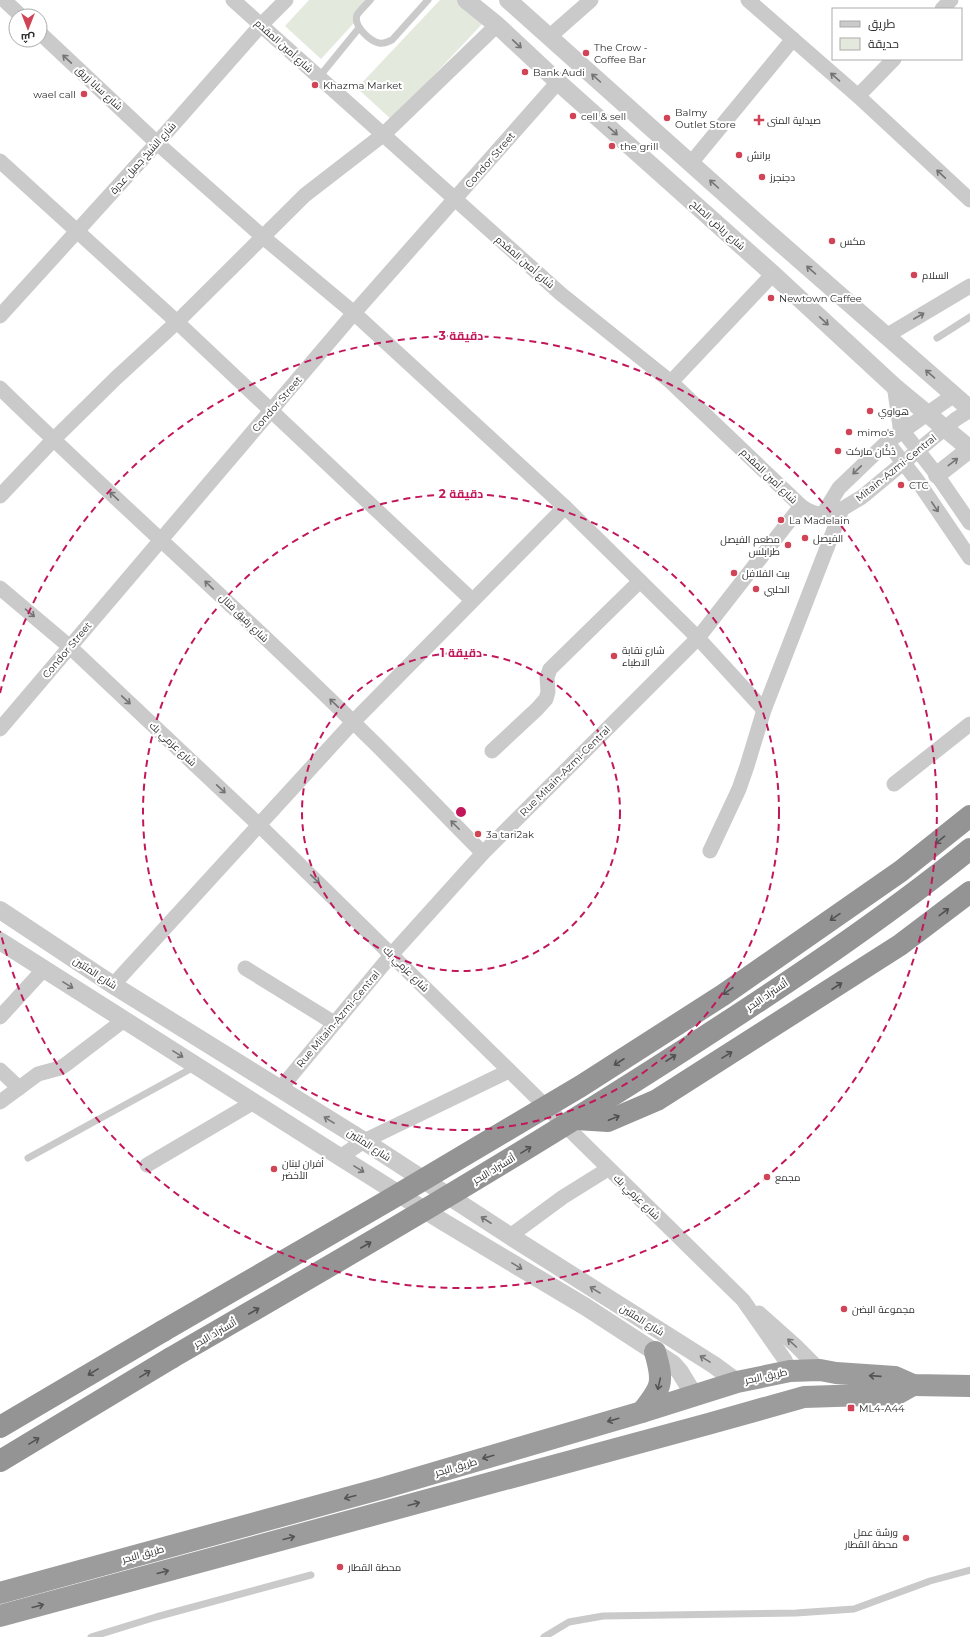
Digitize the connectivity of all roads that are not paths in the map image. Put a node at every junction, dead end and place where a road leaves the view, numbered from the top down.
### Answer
1 (4, 0) edge
2 (233, 0) edge
3 (286, 0) edge
4 (370, 0) edge
5 (428, 0) edge
6 (466, 0) edge
7 (508, 0) edge
8 (591, 0) edge
9 (748, 0) edge
10 (951, 0) edge
11 (12, 8) edge
12 (943, 8) edge
13 (261, 25) junction
14 (497, 25) junction
15 (359, 28) junction
16 (549, 37) junction
17 (792, 39) junction
18 (48, 41) edge
19 (893, 60) edge
20 (319, 77) junction
21 (558, 82) junction
22 (858, 96) junction
23 (384, 134) junction
24 (157, 143) junction
25 (0, 161) edge
26 (691, 163) junction
27 (454, 200) junction
28 (970, 200) edge
29 (77, 232) junction
30 (264, 237) junction
31 (773, 274) junction
32 (970, 286) edge
33 (354, 313) junction
34 (0, 316) edge
35 (970, 317) edge
36 (177, 322) junction
37 (886, 336) junction
38 (937, 338) dead end
39 (671, 382) junction
40 (0, 388) edge
41 (896, 388) junction
42 (954, 394) junction
43 (970, 409) edge
44 (270, 411) junction
45 (926, 413) junction
46 (945, 428) junction
47 (902, 430) junction
48 (53, 440) junction
49 (887, 442) junction
50 (970, 449) edge
51 (917, 451) junction
52 (903, 463) junction
53 (937, 475) junction
54 (0, 496) edge
55 (801, 506) junction
56 (565, 507) junction
57 (842, 509) junction
58 (823, 514) junction
59 (970, 523) edge
60 (161, 539) junction
61 (970, 558) edge
62 (640, 581) junction
63 (0, 588) edge
64 (472, 600) junction
65 (698, 638) junction
66 (70, 647) junction
67 (764, 710) junction
68 (353, 722) junction
69 (970, 724) edge
70 (0, 729) edge
71 (492, 751) dead end
72 (894, 784) dead end
73 (970, 816) edge
74 (259, 825) junction
75 (970, 849) edge
76 (710, 851) dead end
77 (483, 853) junction
78 (970, 892) edge
79 (0, 910) edge
80 (0, 941) edge
81 (392, 954) junction
82 (245, 968) dead end
83 (44, 969) junction
84 (113, 985) junction
85 (0, 1017) edge
86 (124, 1020) junction
87 (334, 1023) junction
88 (196, 1066) junction
89 (0, 1070) edge
90 (509, 1070) junction
91 (19, 1088) junction
92 (280, 1089) junction
93 (0, 1102) edge
94 (254, 1102) junction
95 (576, 1119) junction
96 (364, 1141) junction
97 (340, 1157) junction
98 (28, 1158) dead end
99 (147, 1165) dead end
100 (608, 1169) junction
101 (510, 1236) junction
102 (743, 1300) junction
103 (655, 1352) junction
104 (805, 1370) junction
105 (737, 1382) junction
106 (913, 1385) junction
107 (970, 1386) edge
108 (694, 1395) junction
109 (804, 1397) junction
110 (642, 1412) junction
111 (708, 1424) junction
112 (0, 1427) edge
113 (0, 1461) edge
114 (383, 1488) junction
115 (389, 1511) junction
116 (970, 1570) edge
117 (312, 1575) dead end
118 (60, 1576) junction
119 (0, 1593) edge
120 (65, 1598) junction
121 (0, 1616) edge
122 (91, 1637) edge
123 (544, 1637) edge

1 - 11 street
2 - 13 street, شارع أمين المقدم
3 - 13 street, شارع الشيخ جميل عدرة
4 - 15 lane
5 - 15 lane
6 - 14 street, شارع رياض الصلح
7 - 16 street
8 - 16 street
9 - 17 street
10 - 12 street
13 - 20 street, شارع أمين المقدم
13 - 24 street, شارع الشيخ جميل عدرة
14 -> 21 street, شارع رياض الصلح
14 - 23 street
15 - 20 lane
26 -> 16 street
22 -> 17 street
17 - 26 street
24 -> 18 street, شارع سابا زريق
19 - 22 street
20 - 23 street, شارع أمين المقدم
21 - 27 street, Condor Street
21 -> 31 street, شارع رياض الصلح
28 -> 22 street
23 - 27 street, شارع أمين المقدم
23 - 30 street
24 - 29 street, شارع الشيخ جميل عدرة
24 - 30 street, شارع سابا زريق
25 - 29 street
37 -> 26 street
27 - 33 street, Condor Street
27 - 39 street, شارع أمين المقدم
29 - 34 street, شارع الشيخ جميل عدرة
29 - 36 street
30 - 33 street, شارع سابا زريق
30 - 36 street
31 - 39 street
31 -> 41 street, شارع رياض الصلح
37 -> 32 street
33 - 44 street, Condor Street
33 - 56 street, شارع سابا زريق
35 - 38 lane
36 - 44 street
36 - 48 street
42 -> 37 street
39 - 55 street, شارع أمين المقدم
40 - 48 street, شارع رفيق فتال
41 - 45 street, شارع رياض الصلح
41 - 47 street
42 - 43 street
42 - 45 street
43 - 46 street, Mitain-Azmi-Central
44 - 60 street, Condor Street
44 - 64 street
45 - 46 street, شارع رياض الصلح
45 - 47 street
46 - 50 street, شارع رياض الصلح
46 - 51 street, Mitain-Azmi-Central
47 - 49 street
47 - 51 street
48 - 54 street
60 -> 48 street, شارع رفيق فتال
49 - 52 street
49 -> 58 street
53 -> 50 street
51 - 52 street, Mitain-Azmi-Central
51 - 53 street
52 - 57 street, Mitain-Azmi-Central
52 -> 61 street
53 - 59 street
55 - 58 street, شارع أمين المقدم
55 - 65 street, Rue Mitain-Azmi-Central
56 - 62 street, شارع سابا زريق
56 - 64 street
57 - 58 street, Mitain-Azmi-Central
57 - 67 street
60 - 66 street, Condor Street
68 -> 60 street, شارع رفيق فتال
62 - 65 street, شارع سابا زريق
62 - 71 street
63 -> 66 street, شارع عزمي بك
64 - 68 street
65 - 67 street, شارع سابا زريق
65 - 77 street, Rue Mitain-Azmi-Central
66 - 70 street, Condor Street
66 -> 74 street, شارع عزمي بك
67 - 76 street
68 - 74 street
77 -> 68 street, شارع رفيق فتال
69 - 72 street
73 -> 112 highway, bridge
74 -> 81 street, شارع عزمي بك
74 - 84 street
95 -> 75 highway, أتستراد البحر, bridge
77 - 81 street, Rue Mitain-Azmi-Central
95 -> 78 highway
79 - 84 street, شارع المئتين
80 - 83 street, شارع المئتين
81 - 87 street, Rue Mitain-Azmi-Central
81 - 90 street, شارع عزمي بك
82 - 87 street
83 - 85 street
83 -> 86 street, شارع المئتين
84 - 92 street, شارع المئتين
86 -> 88 street, شارع المئتين
86 - 91 street
87 - 92 street, Rue Mitain-Azmi-Central
88 - 94 street, شارع المئتين
88 - 98 lane
89 - 91 street
90 - 96 street
90 - 100 street, شارع عزمي بك
91 - 93 street
96 -> 92 street, شارع المئتين
94 - 97 street, شارع المئتين
94 - 99 street
113 -> 95 highway, أتستراد البحر, bridge
96 - 97 street
101 -> 96 street, شارع المئتين
97 -> 103 street, شارع المئتين
100 - 101 street
100 - 102 street, شارع عزمي بك
105 -> 101 street, شارع المئتين
102 - 104 street, شارع عزمي بك
104 -> 102 street
103 - 108 street, شارع المئتين
103 -> 110 highway
104 - 105 highway, طريق البحر
106 -> 104 highway, طريق البحر
104 - 109 highway
105 - 108 highway, طريق البحر
106 - 107 highway, طريق البحر
106 - 109 highway, طريق البحر
108 - 110 highway, طريق البحر
108 - 111 highway
109 - 111 highway, طريق البحر
110 -> 114 highway, طريق البحر
115 -> 111 highway, طريق البحر
114 - 115 highway
114 -> 118 highway, طريق البحر
120 -> 115 highway, طريق البحر
116 - 123 lane
117 - 122 lane
118 - 119 highway, طريق البحر
118 - 120 highway
121 -> 120 highway, طريق البحر

